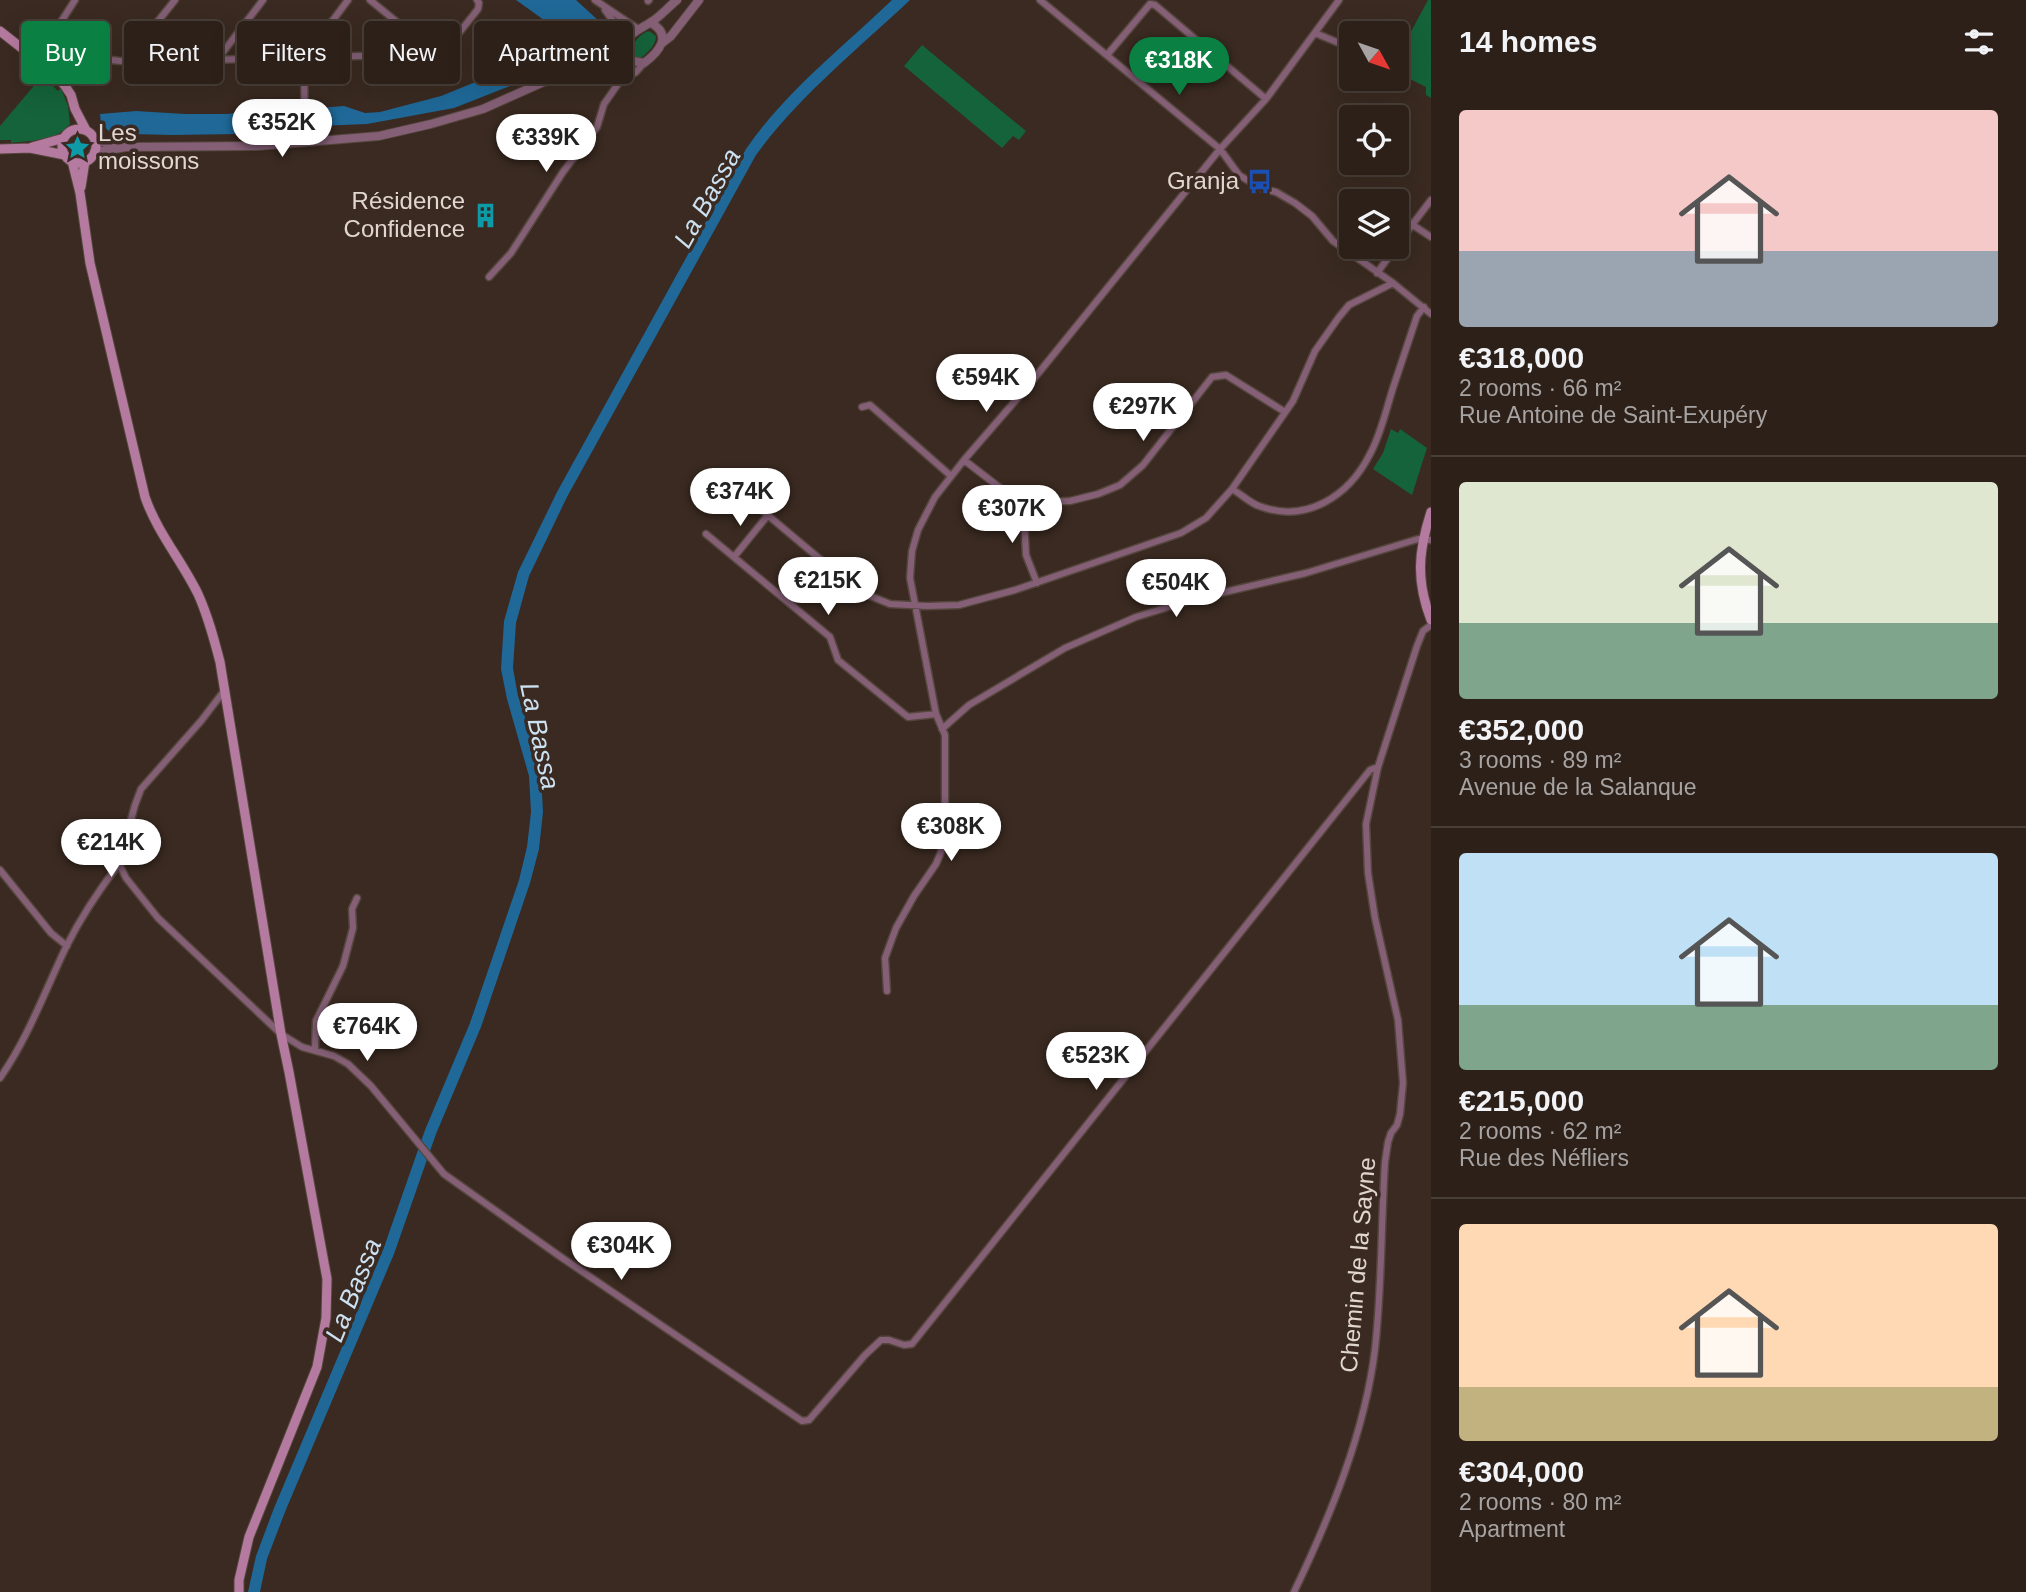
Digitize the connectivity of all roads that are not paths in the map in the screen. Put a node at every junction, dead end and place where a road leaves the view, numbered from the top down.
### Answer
1 (75, 0) edge
2 (175, 0) edge
3 (263, 0) edge
4 (348, 0) edge
5 (370, 0) edge
6 (477, 0) edge
7 (595, 0) edge
8 (677, 0) edge
9 (1041, 0) edge
10 (1339, 0) edge
11 (695, 2) edge
12 (602, 5) junction
13 (158, 21) edge
14 (332, 21) edge
15 (396, 21) edge
16 (613, 21) edge
17 (651, 23) junction
18 (638, 29) junction
19 (0, 31) edge
20 (460, 32) edge
21 (1315, 33) junction
22 (633, 35) edge
23 (662, 43) junction
24 (1339, 43) edge
25 (223, 51) edge
26 (1107, 55) junction
27 (633, 60) edge
28 (124, 61) edge
29 (644, 63) junction
30 (633, 74) edge
31 (304, 84) edge
32 (541, 84) edge
33 (618, 84) edge
34 (1266, 99) junction
35 (75, 109) junction
36 (75, 130) junction
37 (86, 131) junction
38 (64, 138) junction
39 (95, 140) junction
40 (305, 143) junction
41 (127, 147) junction
42 (30, 148) junction
43 (0, 149) edge
44 (1220, 149) junction
45 (94, 152) junction
46 (68, 158) junction
47 (85, 161) junction
48 (80, 193) junction
49 (1431, 200) edge
50 (1409, 220) edge
51 (1414, 223) junction
52 (1409, 229) edge
53 (1431, 237) edge
54 (1387, 259) edge
55 (1377, 273) junction
56 (489, 277) dead end
57 (1393, 283) junction
58 (1423, 307) junction
59 (1431, 314) edge
60 (862, 407) dead end
61 (1285, 412) junction
62 (964, 460) junction
63 (951, 476) junction
64 (1232, 489) junction
65 (740, 492) dead end
66 (1023, 499) junction
67 (1431, 512) edge
68 (768, 515) junction
69 (706, 534) dead end
70 (1428, 540) edge
71 (734, 557) junction
72 (1037, 583) junction
73 (915, 606) junction
74 (1431, 622) edge
75 (224, 691) junction
76 (936, 714) junction
77 (942, 729) junction
78 (1378, 767) junction
79 (119, 864) junction
80 (0, 870) edge
81 (357, 898) dead end
82 (67, 946) junction
83 (887, 992) dead end
84 (281, 1034) junction
85 (315, 1050) junction
86 (0, 1078) edge
87 (239, 1592) edge
88 (1294, 1592) edge

1 - 28 street
2 - 13 street
3 - 25 street
4 - 14 street
5 - 15 street
6 - 20 street
7 - 12 street
8 - 17 street
9 - 26 street
10 - 21 street
11 - 23 street
12 - 16 street
12 - 18 street
17 - 18 street
17 - 23 street
18 - 22 street
19 - 35 main road
21 - 24 street
21 - 34 street
23 - 29 street
26 - 34 street
26 - 44 street
27 - 29 street
29 - 30 street
31 - 40 street
32 - 40 street
33 - 56 street
34 - 44 street
35 - 36 main road
35 - 37 main road
36 - 37 main road
36 - 38 main road
37 - 39 main road
38 - 42 main road
38 - 46 main road
39 - 41 street
39 - 45 main road
40 - 41 street
41 - 45 street
42 - 43 main road
42 - 46 main road
44 - 55 street
44 - 62 street
45 - 47 main road
46 - 47 main road
46 - 48 main road
47 - 48 main road
48 - 75 main road
49 - 51 street
50 - 51 street
51 - 52 street
51 - 53 street
54 - 55 street
55 - 57 street
57 - 58 street
57 - 61 street
58 - 59 street
58 - 64 street
60 - 63 street
61 - 64 street
61 - 66 street
62 - 63 street
62 - 66 street
63 - 73 street
64 - 72 street
65 - 68 street
66 - 72 street
67 - 70 main road
68 - 71 street
68 - 73 street
69 - 71 street
70 - 74 main road
70 - 77 street
71 - 76 street
72 - 73 street
73 - 76 street
74 - 78 street, Chemin de la Sayne
75 - 79 street
75 - 84 main road
76 - 77 street
77 - 83 street
78 - 85 street
78 - 88 street, Chemin de la Sayne
79 - 82 street
79 - 84 street
80 - 82 street
81 - 85 street
82 - 86 street
84 - 85 street
84 - 87 main road

